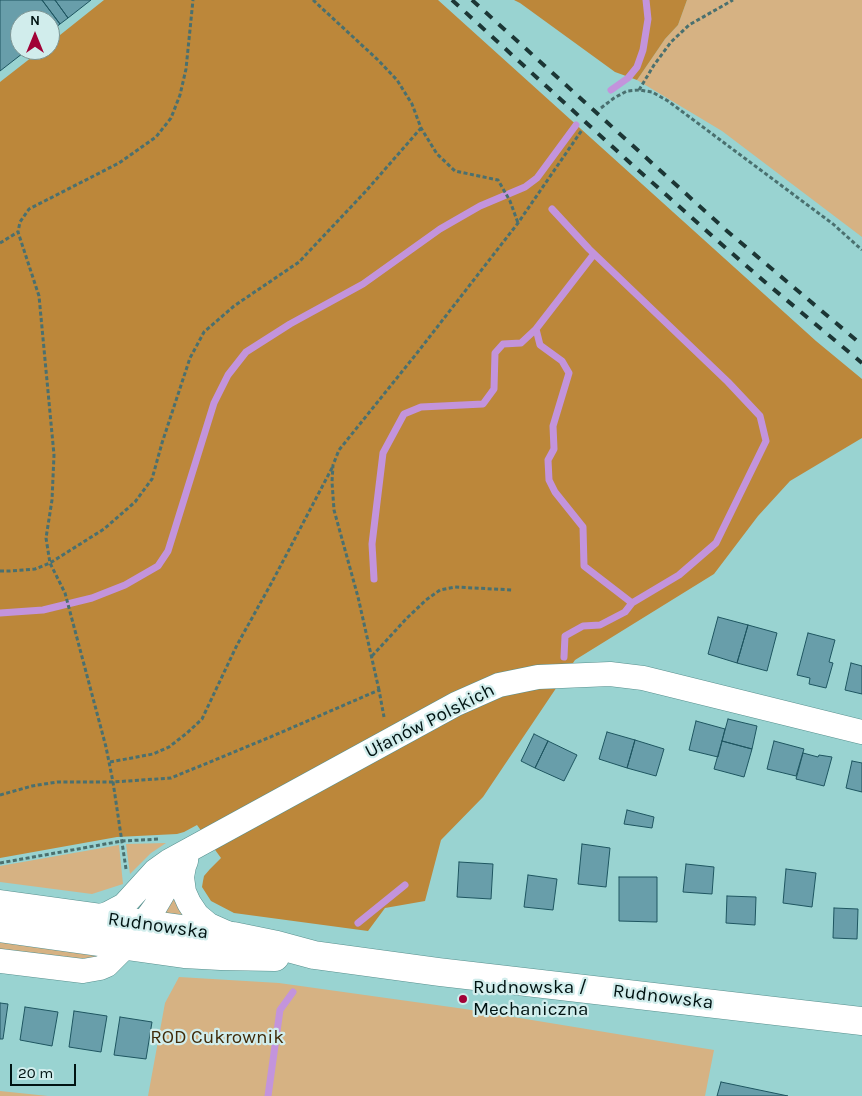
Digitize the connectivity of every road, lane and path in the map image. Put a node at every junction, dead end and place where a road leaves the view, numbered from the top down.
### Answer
1 (193, 0) edge
2 (313, 0) edge
3 (733, 0) edge
4 (639, 90) junction
5 (602, 108) dead end
6 (421, 128) junction
7 (582, 130) dead end
8 (518, 223) junction
9 (18, 232) junction
10 (0, 243) edge
11 (862, 250) edge
12 (333, 465) junction
13 (50, 563) junction
14 (0, 571) edge
15 (513, 590) dead end
16 (372, 656) junction
17 (379, 690) junction
18 (862, 732) edge
19 (389, 740) junction
20 (110, 762) junction
21 (114, 782) junction
22 (0, 795) edge
23 (165, 838) dead end
24 (122, 841) junction
25 (194, 848) junction
26 (0, 863) edge
27 (127, 875) dead end
28 (0, 904) edge
29 (95, 918) junction
30 (0, 928) edge
31 (135, 935) junction
32 (233, 936) junction
33 (314, 955) junction
34 (0, 961) edge
35 (862, 1021) edge

1 - 9 path
2 - 6 path
3 - 4 path
4 - 5 path
4 - 11 path
6 - 8 path
6 - 13 path
7 - 8 path
8 - 12 path
9 - 10 path
9 - 13 path
12 - 16 path
12 - 20 path
13 - 14 path
13 - 20 path
15 - 16 path
16 - 17 path
17 - 19 path
17 - 21 path
18 - 19 street, Ułanów Polskich
19 - 25 street, Ułanów Polskich
20 - 21 path
21 - 22 path
21 - 24 path
23 - 24 path
24 - 26 path
24 - 27 path
25 - 29 street, Ułanów Polskich
25 - 31 street, Ułanów Polskich
25 - 32 street
28 - 29 main road, Rudnowska
29 - 31 main road, Rudnowska
30 - 31 main road, Rudnowska
31 - 32 main road, Rudnowska
31 - 33 main road, Rudnowska
31 - 34 street, Ułanów Polskich
32 - 33 main road, Rudnowska
33 - 35 main road, Rudnowska

